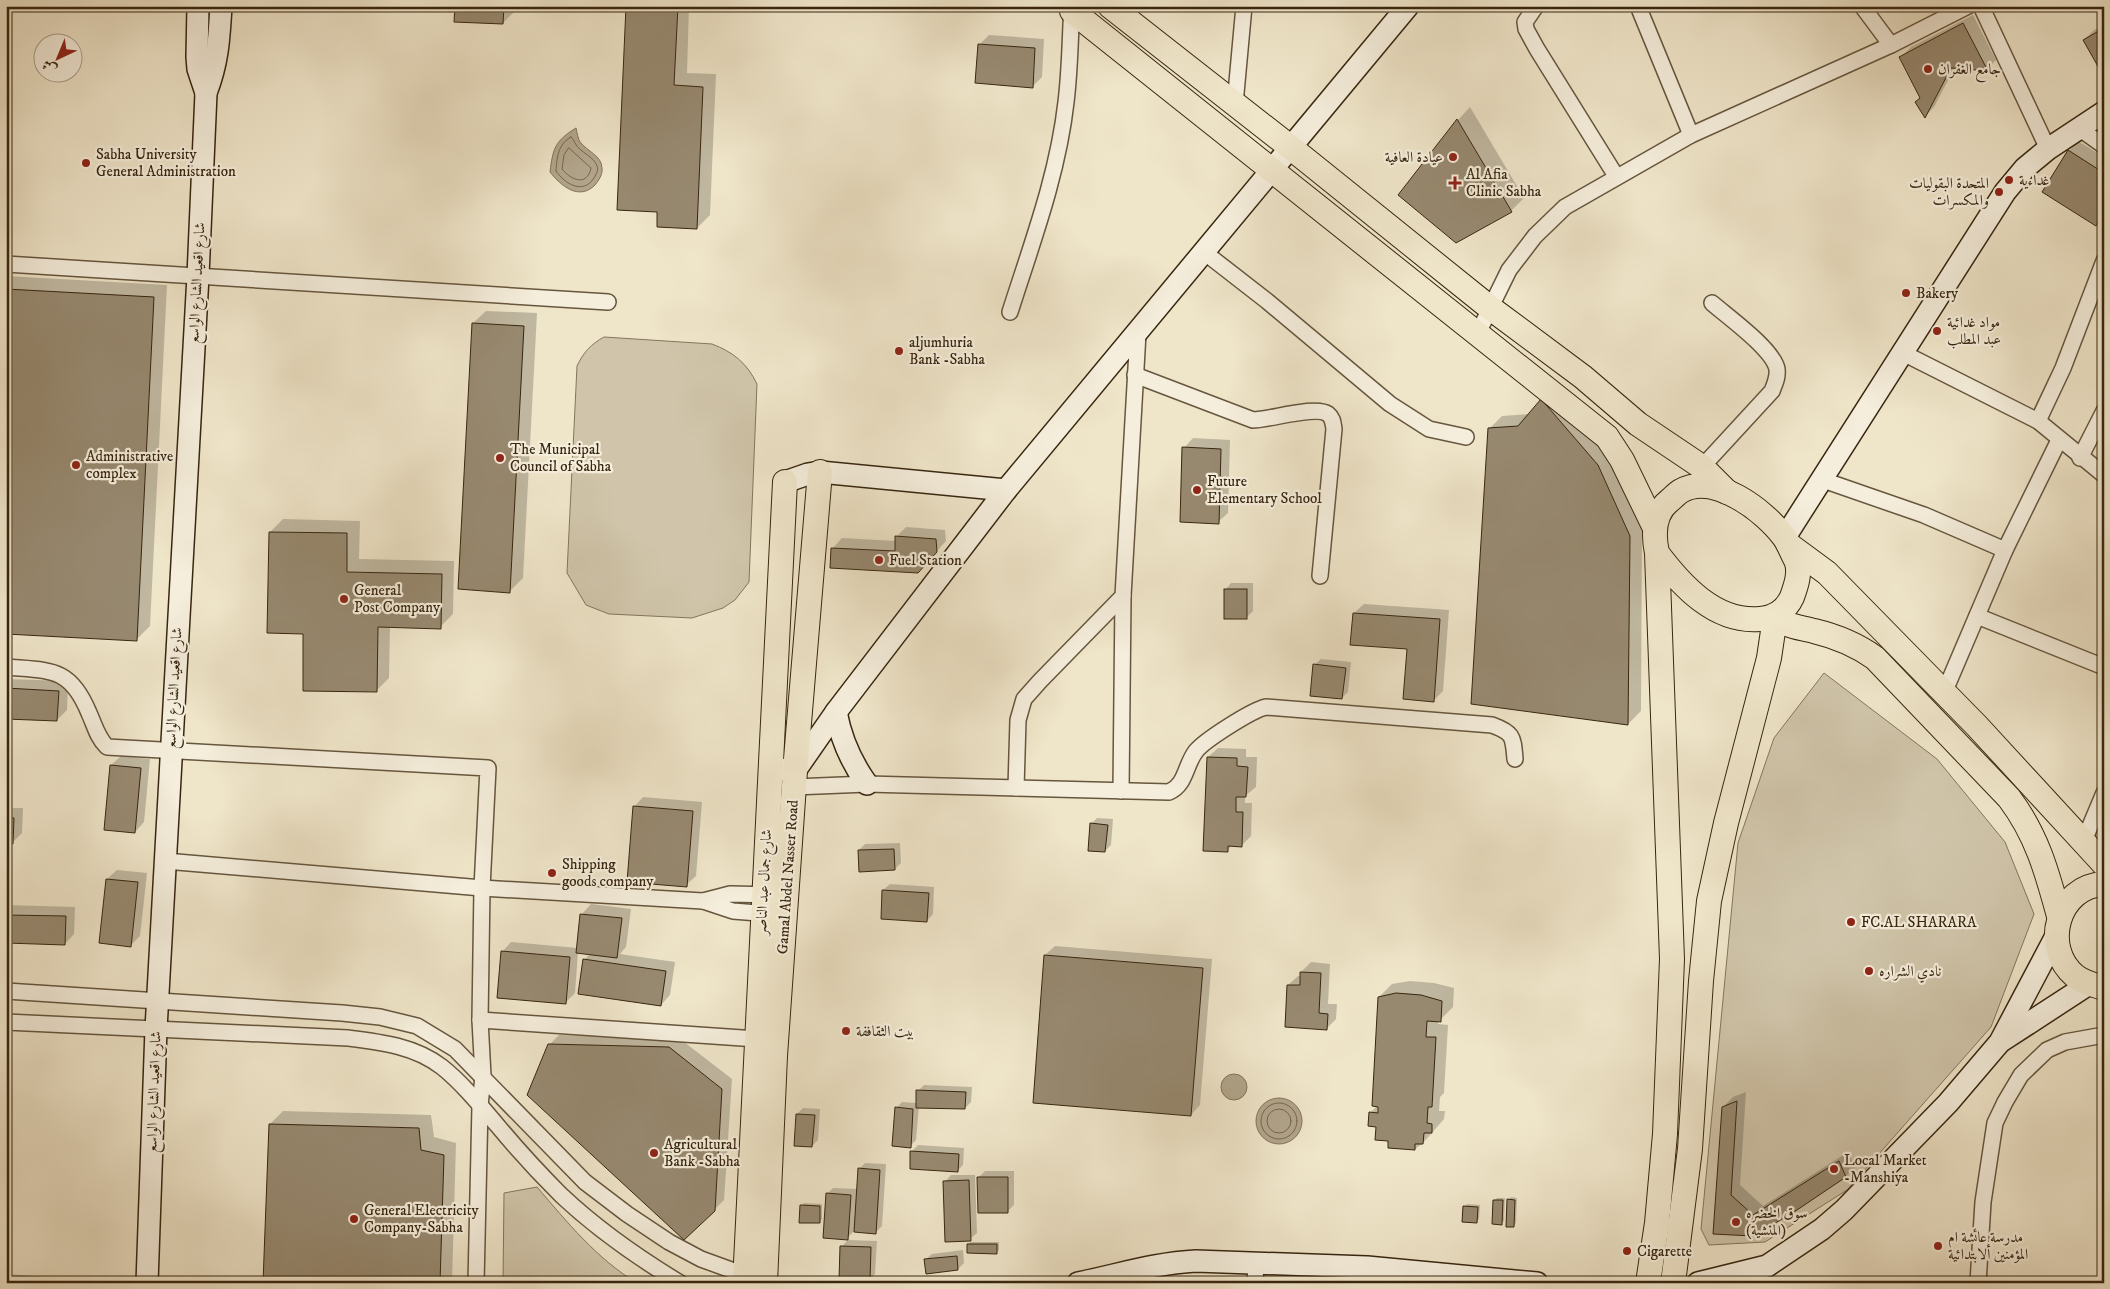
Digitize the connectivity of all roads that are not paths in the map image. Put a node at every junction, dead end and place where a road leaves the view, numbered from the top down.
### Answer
1 (198, 6) edge
2 (221, 6) edge
3 (1110, 6) edge
4 (1244, 6) edge
5 (1408, 6) edge
6 (1536, 6) edge
7 (1638, 6) edge
8 (1862, 6) edge
9 (1968, 6) edge
10 (1981, 6) edge
11 (1072, 8) edge
12 (1891, 45) junction
13 (206, 93) junction
14 (1235, 104) junction
15 (2104, 112) edge
16 (2080, 129) junction
17 (1691, 135) junction
18 (2104, 146) edge
19 (1290, 147) junction
20 (2048, 149) junction
21 (1273, 169) junction
22 (1616, 176) junction
23 (1204, 252) junction
24 (2104, 261) edge
25 (6, 264) edge
26 (198, 276) junction
27 (608, 302) dead end
28 (1712, 303) dead end
29 (1490, 307) junction
30 (1010, 312) dead end
31 (1138, 333) junction
32 (1478, 333) junction
33 (1903, 353) junction
34 (1135, 376) junction
35 (2104, 411) edge
36 (2038, 422) junction
37 (1466, 437) dead end
38 (2059, 440) junction
39 (2080, 458) junction
40 (1702, 467) junction
41 (820, 472) junction
42 (2104, 475) edge
43 (1823, 480) junction
44 (785, 482) joint
45 (1006, 490) junction
46 (1727, 492) junction
47 (1654, 526) junction
48 (1787, 541) junction
49 (2005, 550) junction
50 (1657, 552) junction
51 (1320, 576) dead end
52 (1123, 596) junction
53 (1977, 616) junction
54 (1773, 617) junction
55 (6, 667) edge
56 (2104, 667) edge
57 (1944, 693) junction
58 (836, 712) junction
59 (170, 751) junction
60 (1515, 759) dead end
61 (770, 768) junction
62 (795, 779) junction
63 (867, 784) junction
64 (1016, 788) junction
65 (1121, 791) junction
66 (2104, 792) edge
67 (2083, 843) junction
68 (165, 861) junction
69 (2104, 864) edge
70 (2104, 884) edge
71 (482, 888) junction
72 (763, 904) junction
73 (787, 906) junction
74 (2058, 926) junction
75 (2096, 986) edge
76 (6, 991) edge
77 (158, 1000) junction
78 (480, 1020) junction
79 (6, 1022) edge
80 (156, 1029) junction
81 (2104, 1035) edge
82 (757, 1040) junction
83 (2000, 1042) junction
84 (483, 1076) junction
85 (480, 1106) junction
86 (1256, 1272) edge
87 (759, 1279) edge
88 (1088, 1282) edge
89 (147, 1283) edge
90 (476, 1283) edge
91 (680, 1283) edge
92 (1537, 1283) edge
93 (1648, 1283) edge
94 (1672, 1283) edge
95 (1698, 1283) edge
96 (1978, 1283) edge

1 - 13 street, شارع اقعيد الشارع الواسع
2 - 13 street, شارع اقعيد الشارع الواسع
3 - 14 main road
4 - 14 street
5 - 19 street
6 - 22 street
7 - 17 street
8 - 12 street
9 - 12 street
10 - 20 street
11 - 21 main road
11 - 30 street
12 - 17 street
13 - 26 street, شارع اقعيد الشارع الواسع
14 - 19 main road
15 - 16 street
16 - 18 street
16 - 20 street
17 - 22 street
19 - 21 street
19 - 29 main road
20 - 33 street
21 - 23 street
21 - 32 main road
22 - 29 street
23 - 31 street
23 - 37 street
24 - 36 street
25 - 26 street
26 - 27 street
26 - 59 street, شارع اقعيد الشارع الواسع
28 - 40 street
29 - 32 street
29 - 40 main road
31 - 34 street
31 - 45 street
32 - 47 main road
33 - 36 street
33 - 43 street
34 - 51 street
34 - 52 street
35 - 39 street
36 - 38 street
38 - 39 street
38 - 49 street
39 - 42 street
40 - 46 main road
41 - 44 street
41 - 45 street
41 - 62 main road, Gamal Abdel Nasser Road
43 - 48 street
43 - 49 street
44 - 61 main road, شارع جمال عبد الناصر
45 - 58 street
46 - 47 main road
46 - 48 main road
47 - 50 main road
48 - 54 main road
48 - 57 main road
49 - 53 street
50 - 54 main road
50 - 93 main road
52 - 64 street
52 - 65 street
53 - 56 street
53 - 57 street
54 - 74 main road
54 - 94 main road
55 - 59 street
57 - 67 main road
58 - 62 street
58 - 63 street
59 - 68 street, شارع اقعيد الشارع الواسع
59 - 71 street
60 - 65 street
61 - 62 street
61 - 72 main road, شارع جمال عبد الناصر
62 - 63 street
62 - 73 main road, Gamal Abdel Nasser Road
63 - 64 street
64 - 65 street
66 - 67 street
67 - 69 main road
68 - 71 street
68 - 77 street, شارع اقعيد الشارع الواسع
70 - 74 main road
71 - 72 street
71 - 78 street
72 - 73 street
72 - 82 main road, شارع جمال عبد الناصر
73 - 87 main road, Gamal Abdel Nasser Road
74 - 75 main road
74 - 83 street
75 - 83 street
76 - 77 street
77 - 80 street, شارع اقعيد الشارع الواسع
77 - 84 street
78 - 82 street
78 - 84 street
79 - 80 street
80 - 85 street
80 - 89 street, شارع اقعيد الشارع الواسع
81 - 96 street
82 - 87 main road, شارع جمال عبد الناصر
83 - 95 street
84 - 85 street
84 - 87 street
85 - 90 street
85 - 91 street
86 - 88 street
86 - 92 street

